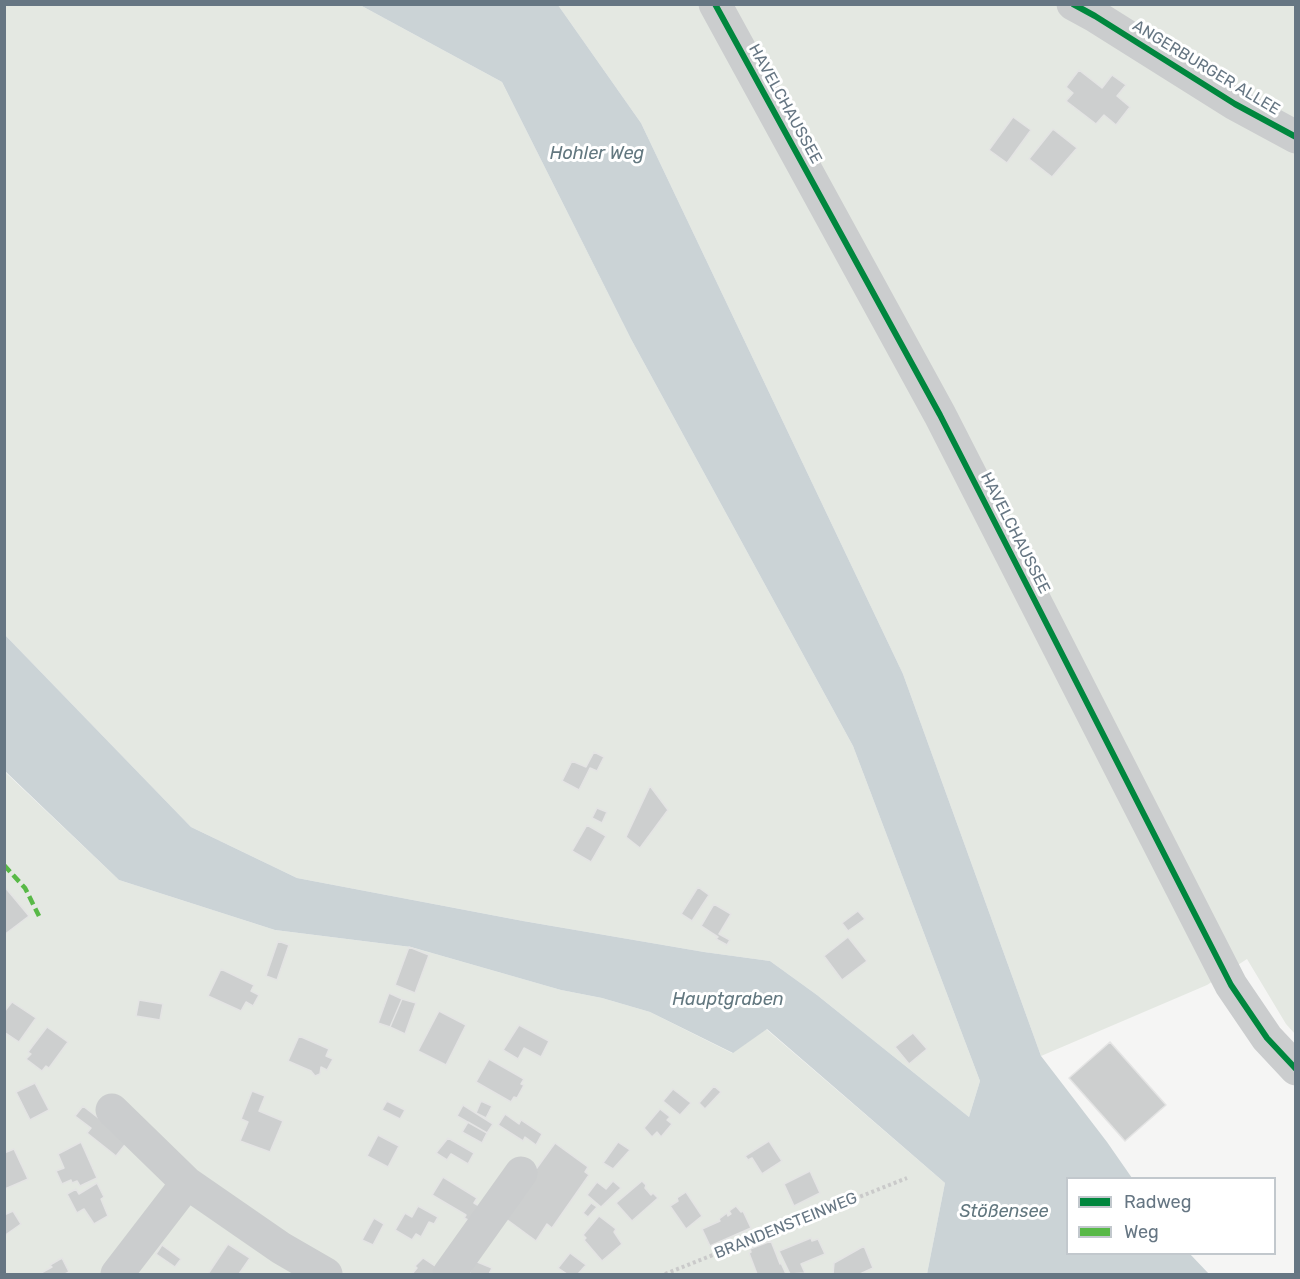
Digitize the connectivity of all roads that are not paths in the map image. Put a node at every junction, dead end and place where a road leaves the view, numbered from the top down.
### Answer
1 (715, 4) edge
2 (1072, 4) edge
3 (1296, 137) edge
4 (1296, 1069) edge
5 (112, 1110) dead end
6 (520, 1173) dead end
7 (187, 1183) junction
8 (117, 1275) edge
9 (326, 1275) edge
10 (449, 1275) edge

1 - 4 street, HAVELCHAUSSEE
2 - 3 street, ANGERBURGER ALLEE
5 - 7 street
6 - 10 street
7 - 8 street
7 - 9 street

